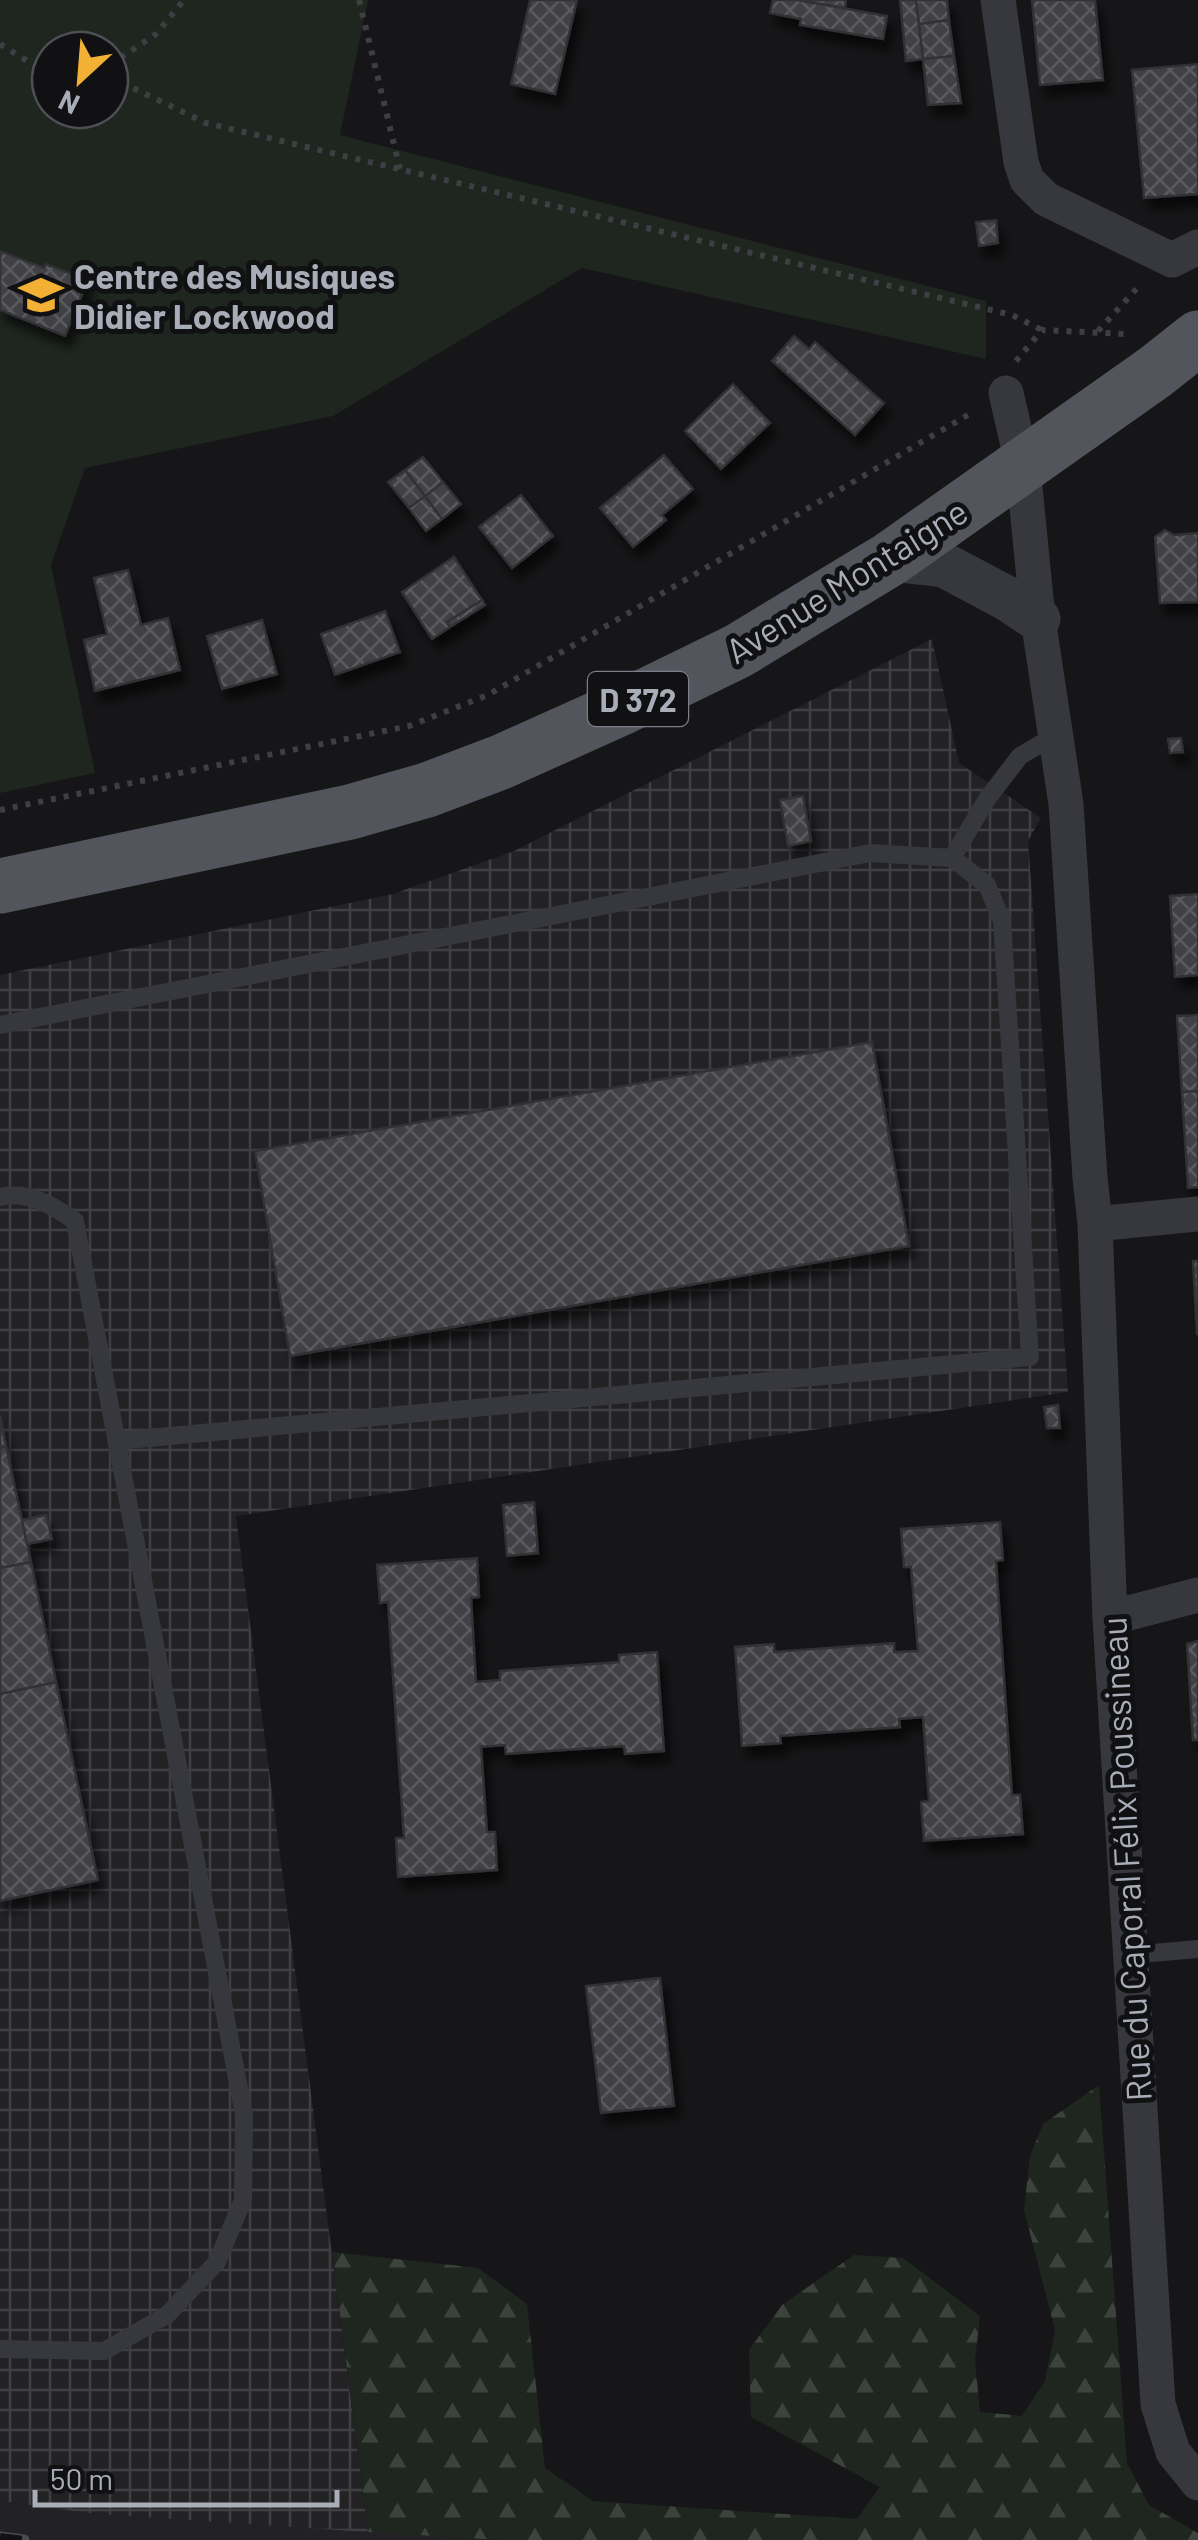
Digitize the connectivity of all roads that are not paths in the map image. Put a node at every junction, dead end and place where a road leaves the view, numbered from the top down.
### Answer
1 (998, 0) edge
2 (1185, 253) edge
3 (1196, 339) edge
4 (1006, 393) road end
5 (1023, 467) junction
6 (890, 559) junction
7 (1038, 619) junction
8 (1054, 736) junction
9 (952, 858) junction
10 (0, 886) edge
11 (0, 1024) edge
12 (0, 1197) edge
13 (1198, 1214) edge
14 (1095, 1224) junction
15 (116, 1441) junction
16 (1198, 1595) edge
17 (1110, 1618) junction
18 (1198, 1949) edge
19 (1130, 1955) junction
20 (0, 2350) edge
21 (1198, 2483) edge

1 - 2 street
3 - 5 main road, Avenue Montaigne / D 372
4 - 5 street, Rue du Caporal Félix Poussineau
5 - 6 main road, Avenue Montaigne / D 372
5 - 7 street, Rue du Caporal Félix Poussineau
6 - 7 street
6 - 10 main road, Avenue Montaigne / D 372
7 - 8 street, Rue du Caporal Félix Poussineau
8 - 9 lane
8 - 14 street, Rue du Caporal Félix Poussineau
9 - 11 lane
9 - 15 lane
12 - 15 lane
13 - 14 street
14 - 17 street, Rue du Caporal Félix Poussineau
15 - 20 lane
16 - 17 street
17 - 19 street, Rue du Caporal Félix Poussineau
18 - 19 lane
19 - 21 street, Rue du Caporal Félix Poussineau

